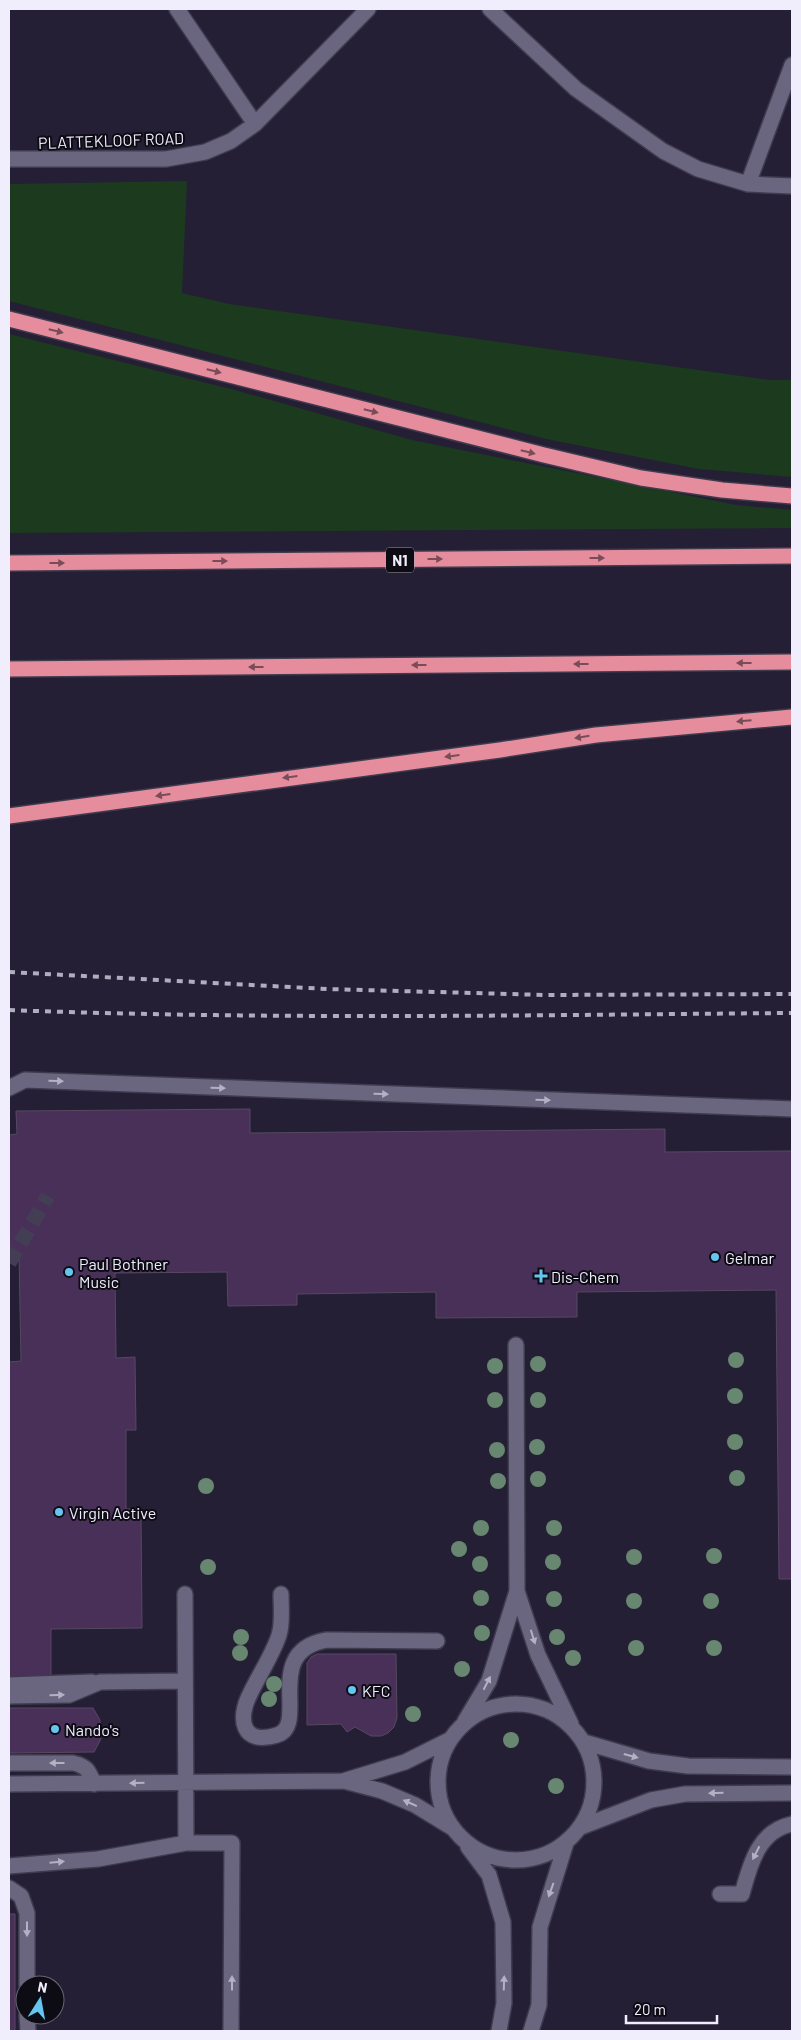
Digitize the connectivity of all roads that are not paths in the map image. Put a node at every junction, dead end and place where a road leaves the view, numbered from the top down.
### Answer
1 (177, 9) edge
2 (368, 9) edge
3 (490, 9) edge
4 (792, 65) edge
5 (255, 124) junction
6 (9, 160) edge
7 (748, 184) junction
8 (792, 186) edge
9 (9, 319) edge
10 (792, 496) edge
11 (792, 556) edge
12 (9, 563) edge
13 (792, 662) edge
14 (9, 669) edge
15 (792, 717) edge
16 (9, 816) edge
17 (9, 1088) edge
18 (792, 1109) edge
19 (516, 1345) dead end
20 (517, 1591) junction
21 (185, 1594) dead end
22 (281, 1594) dead end
23 (437, 1641) dead end
24 (185, 1681) junction
25 (100, 1682) junction
26 (9, 1685) edge
27 (9, 1696) edge
28 (463, 1725) junction
29 (574, 1730) junction
30 (451, 1739) junction
31 (584, 1742) junction
32 (9, 1763) edge
33 (792, 1767) edge
34 (343, 1781) junction
35 (186, 1782) junction
36 (9, 1784) edge
37 (94, 1784) junction
38 (792, 1793) edge
39 (792, 1824) edge
40 (452, 1827) junction
41 (581, 1827) junction
42 (462, 1839) junction
43 (186, 1843) junction
44 (566, 1843) junction
45 (9, 1866) edge
46 (9, 1888) edge
47 (720, 1894) dead end
48 (27, 1975) edge
49 (539, 2006) junction
50 (231, 2031) edge
51 (498, 2031) edge
52 (531, 2031) edge
53 (540, 2031) edge

1 - 5 street
2 - 5 street, PLATTEKLOOF ROAD
3 - 7 street
4 - 7 street
5 - 6 street, PLATTEKLOOF ROAD
7 - 8 street
9 -> 10 highway
12 -> 11 highway, N1
13 -> 14 highway
15 -> 16 highway
17 -> 18 street
19 - 20 street
28 -> 20 street
20 -> 29 street
21 - 24 street
22 - 23 street
24 - 25 street
24 - 35 street
25 - 26 street
27 -> 25 street
28 - 29 street
28 - 30 street
29 - 31 street
30 - 34 street
30 - 40 street
31 -> 33 street
31 - 41 street
37 -> 32 street
34 - 35 street
40 -> 34 street
35 -> 37 street
35 - 43 street
36 - 37 street
38 -> 41 street
39 -> 47 street
40 - 42 street
41 - 44 street
42 - 44 street
51 -> 42 street
45 -> 43 street
50 -> 43 street
44 -> 49 street
46 -> 48 street
49 - 52 street
49 - 53 street

